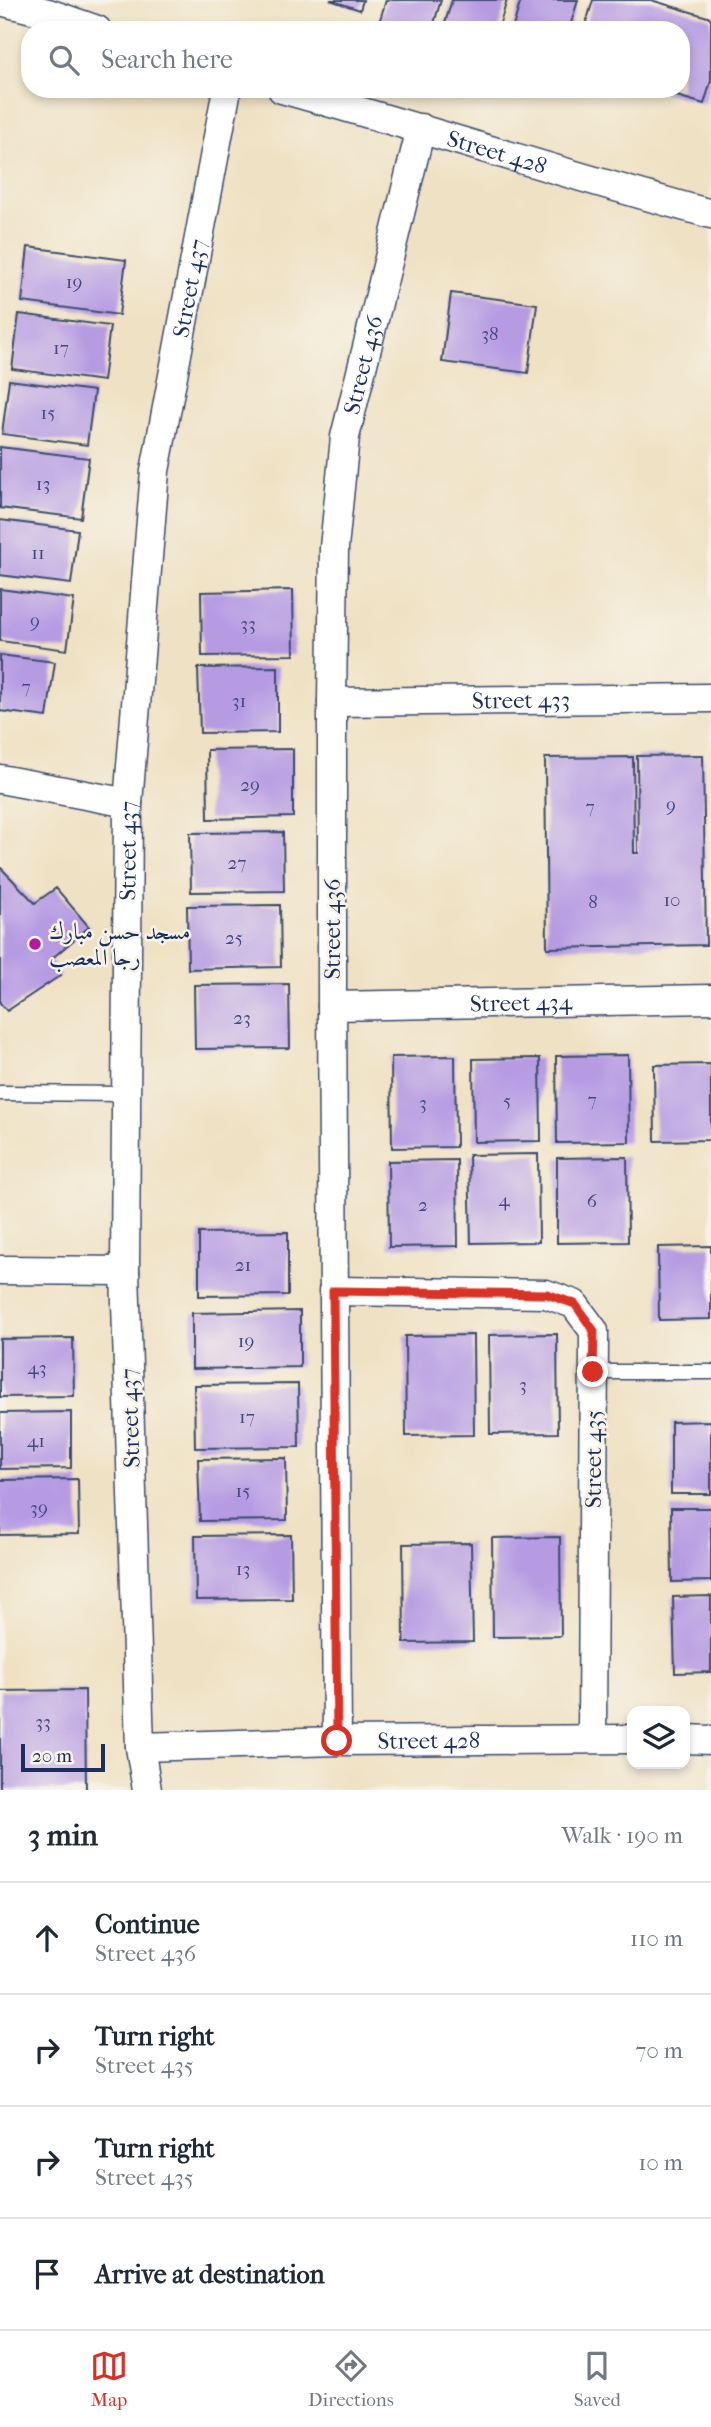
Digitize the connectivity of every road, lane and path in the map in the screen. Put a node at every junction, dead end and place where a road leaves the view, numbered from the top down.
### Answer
1 (0, 1) edge
2 (49, 6) edge
3 (79, 21) edge
4 (225, 98) edge
5 (314, 98) edge
6 (421, 128) junction
7 (711, 214) edge
8 (711, 698) edge
9 (332, 702) junction
10 (0, 779) edge
11 (128, 803) junction
12 (711, 999) edge
13 (332, 1006) junction
14 (0, 1094) edge
15 (126, 1094) junction
16 (0, 1270) edge
17 (125, 1271) junction
18 (333, 1291) junction
19 (593, 1372) junction
20 (711, 1372) edge
21 (592, 1738) junction
22 (627, 1739) edge
23 (690, 1740) edge
24 (711, 1740) edge
25 (337, 1741) junction
26 (141, 1747) junction
27 (126, 1790) edge
28 (147, 1790) edge

1 - 2 street
2 - 3 street
4 - 11 street, Street 437
5 - 6 street, Street 428
6 - 7 street, Street 428
6 - 9 street, Street 436
8 - 9 street, Street 433
9 - 13 street, Street 436
10 - 11 street
11 - 15 street, Street 437
12 - 13 street, Street 434
13 - 18 street, Street 436
14 - 15 lane
15 - 17 street, Street 437
16 - 17 street
17 - 26 street, Street 437
18 - 19 street, Street 435
18 - 25 street, Street 436
19 - 20 lane
19 - 21 street, Street 435
21 - 22 street, Street 428
21 - 25 street, Street 428
23 - 24 street
25 - 26 street, Street 428
26 - 27 street, Street 437
26 - 28 street, Street 437

